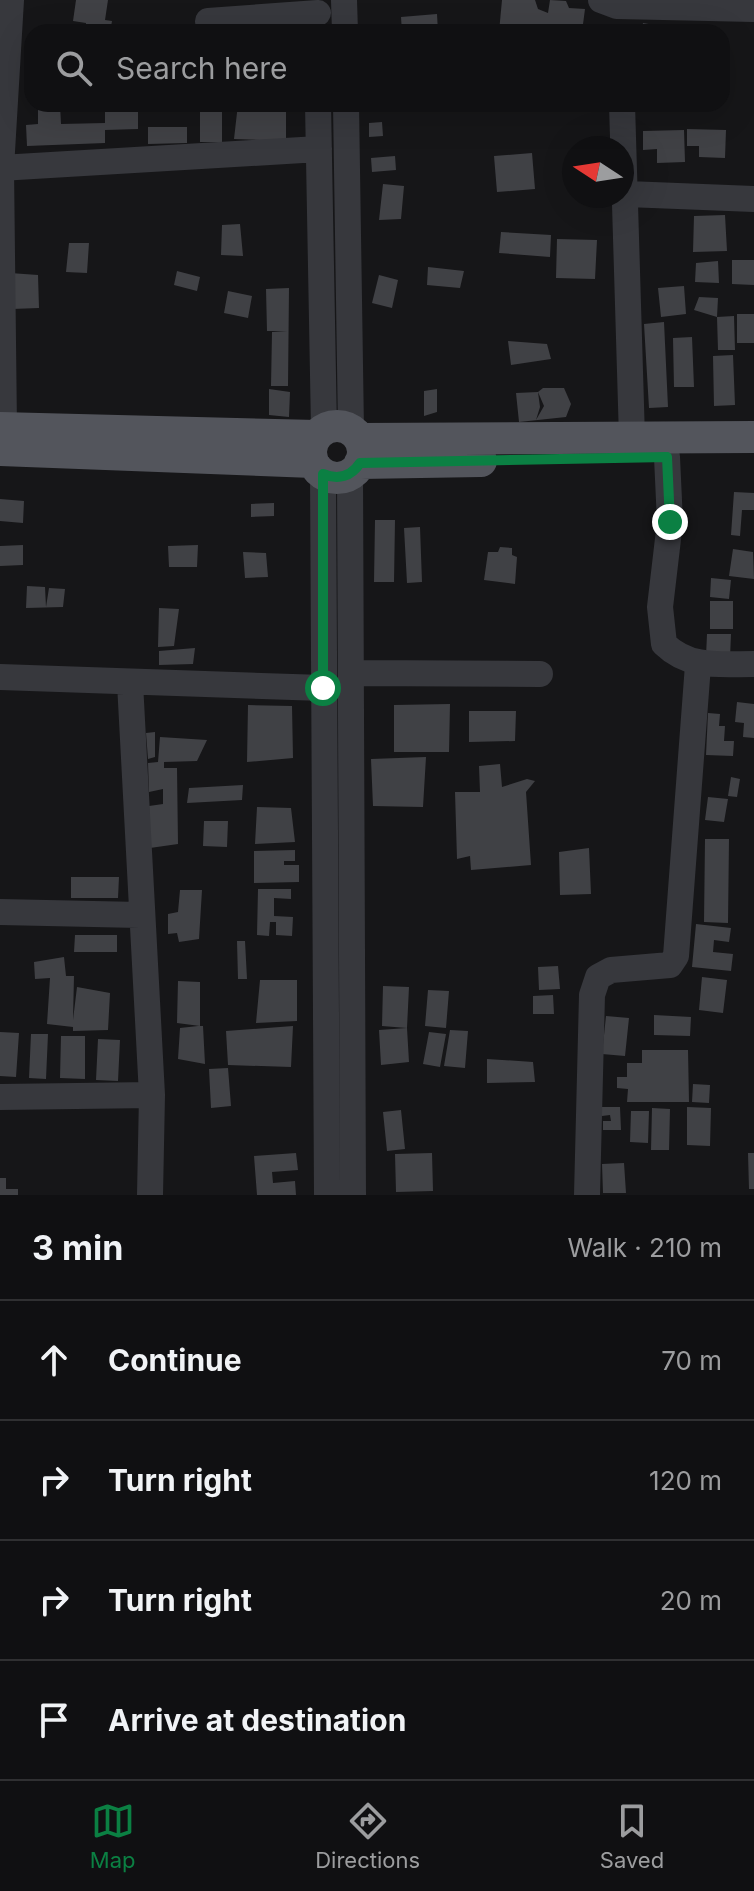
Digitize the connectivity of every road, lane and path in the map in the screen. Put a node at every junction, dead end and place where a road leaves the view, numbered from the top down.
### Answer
1 (11, 0) edge
2 (344, 0) edge
3 (754, 9) edge
4 (612, 13) edge
5 (318, 15) edge
6 (208, 21) dead end
7 (345, 24) edge
8 (318, 112) edge
9 (346, 112) edge
10 (622, 112) edge
11 (624, 136) edge
12 (319, 149) junction
13 (0, 168) edge
14 (634, 194) edge
15 (754, 199) edge
16 (627, 208) edge
17 (1, 435) edge
18 (754, 437) edge
19 (632, 438) junction
20 (337, 451) junction
21 (754, 455) edge
22 (667, 457) junction
23 (754, 664) edge
24 (698, 665) junction
25 (353, 673) junction
26 (540, 674) dead end
27 (0, 677) edge
28 (130, 683) junction
29 (323, 688) junction
30 (0, 912) edge
31 (140, 915) junction
32 (152, 1095) junction
33 (0, 1097) edge
34 (150, 1195) edge
35 (327, 1195) edge
36 (353, 1195) edge
37 (587, 1195) edge

1 - 13 street
2 - 7 street
3 - 4 street
5 - 6 street
8 - 12 street
9 - 20 street
10 - 11 street
12 - 13 street
12 - 20 street
13 - 17 street
14 - 15 street
16 - 19 street
17 - 20 main road
18 - 19 main road
19 - 20 main road
20 - 22 main road
20 - 25 street
20 - 29 street
21 - 22 main road
22 - 24 street
23 - 24 street
24 - 37 street
25 - 26 street
25 - 36 street
27 - 28 street
28 - 29 street
28 - 31 street
29 - 35 street
30 - 31 street
31 - 32 street
32 - 33 street
32 - 34 street

